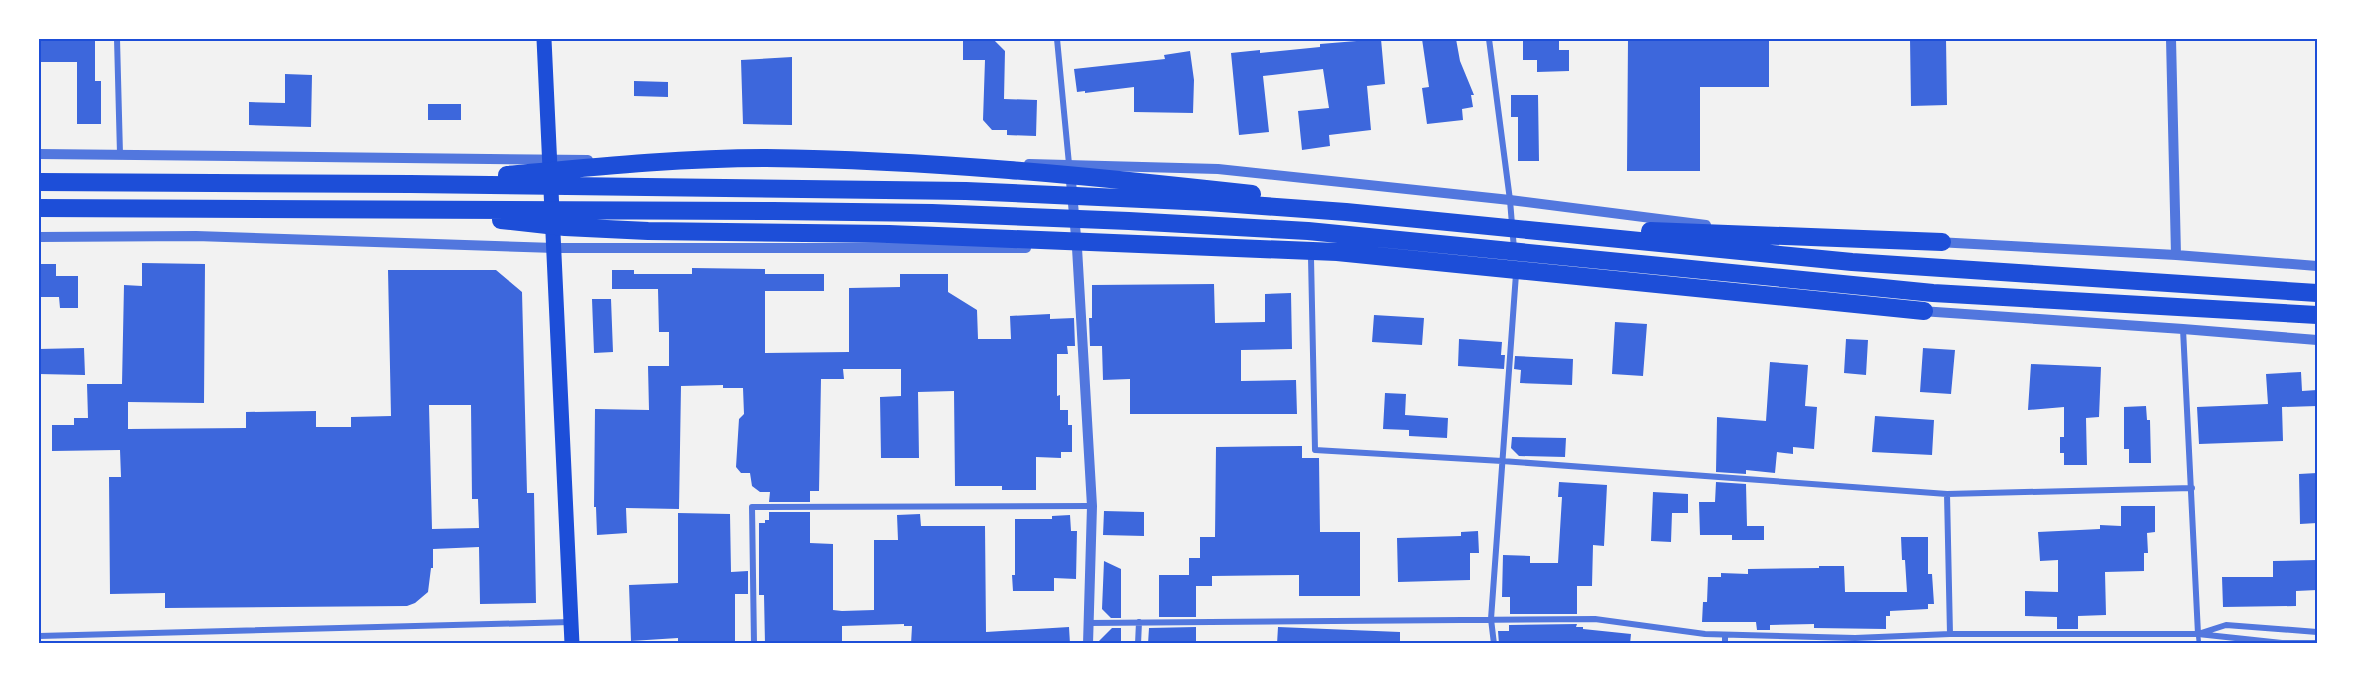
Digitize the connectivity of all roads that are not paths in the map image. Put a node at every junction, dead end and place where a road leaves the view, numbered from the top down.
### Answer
1 (117, 39) edge
2 (544, 39) edge
3 (1057, 39) edge
4 (1489, 39) edge
5 (2171, 39) edge
6 (39, 154) edge
7 (120, 154) junction
8 (550, 159) junction
9 (1070, 164) junction
10 (39, 183) edge
11 (410, 184) junction
12 (1510, 200) junction
13 (39, 208) edge
14 (410, 210) junction
15 (39, 237) edge
16 (1941, 242) junction
17 (555, 248) junction
18 (1077, 248) junction
19 (2176, 255) junction
20 (1515, 256) dead end
21 (1311, 258) junction
22 (2317, 266) edge
23 (1516, 273) junction
24 (2317, 293) edge
25 (1924, 311) junction
26 (2317, 315) edge
27 (2183, 328) junction
28 (2317, 340) edge
29 (1502, 461) junction
30 (2192, 488) junction
31 (1947, 494) junction
32 (1092, 506) junction
33 (1491, 619) junction
34 (571, 622) junction
35 (1140, 622) junction
36 (1089, 623) junction
37 (2317, 632) edge
38 (1950, 634) junction
39 (2198, 634) junction
40 (1725, 635) junction
41 (2132, 635) junction
42 (39, 636) edge
43 (2317, 643) edge
44 (572, 644) edge
45 (754, 644) edge
46 (1088, 644) edge
47 (1138, 644) edge
48 (1494, 644) edge
49 (1725, 644) edge
50 (2132, 644) edge
51 (2199, 644) edge

1 - 7 street
2 - 8 main road
3 - 9 street
4 - 12 street
5 - 19 street
6 - 7 street
7 - 8 street
8 - 9 street
8 - 17 main road
9 - 12 street
9 - 18 street
10 - 11 highway
11 - 16 highway
11 - 24 highway
12 - 16 street
12 - 20 street
13 - 14 highway
14 - 25 highway
14 - 26 highway
15 - 17 street
16 - 19 street
17 - 18 street
17 - 34 main road
18 - 21 street
18 - 32 street
19 - 22 street
21 - 23 street
21 - 29 street
23 - 25 street
23 - 29 street
25 - 27 street
27 - 28 street
27 - 30 street
29 - 31 street
29 - 33 street
30 - 31 street
30 - 39 street
31 - 38 street
32 - 36 street
32 - 45 street
33 - 35 street
33 - 40 street
33 - 48 street
34 - 42 street
34 - 44 main road
35 - 36 street
35 - 47 street
36 - 46 street
37 - 39 street
38 - 40 street
38 - 41 street
39 - 41 street
39 - 43 street
39 - 51 lane
40 - 49 street
41 - 50 street

